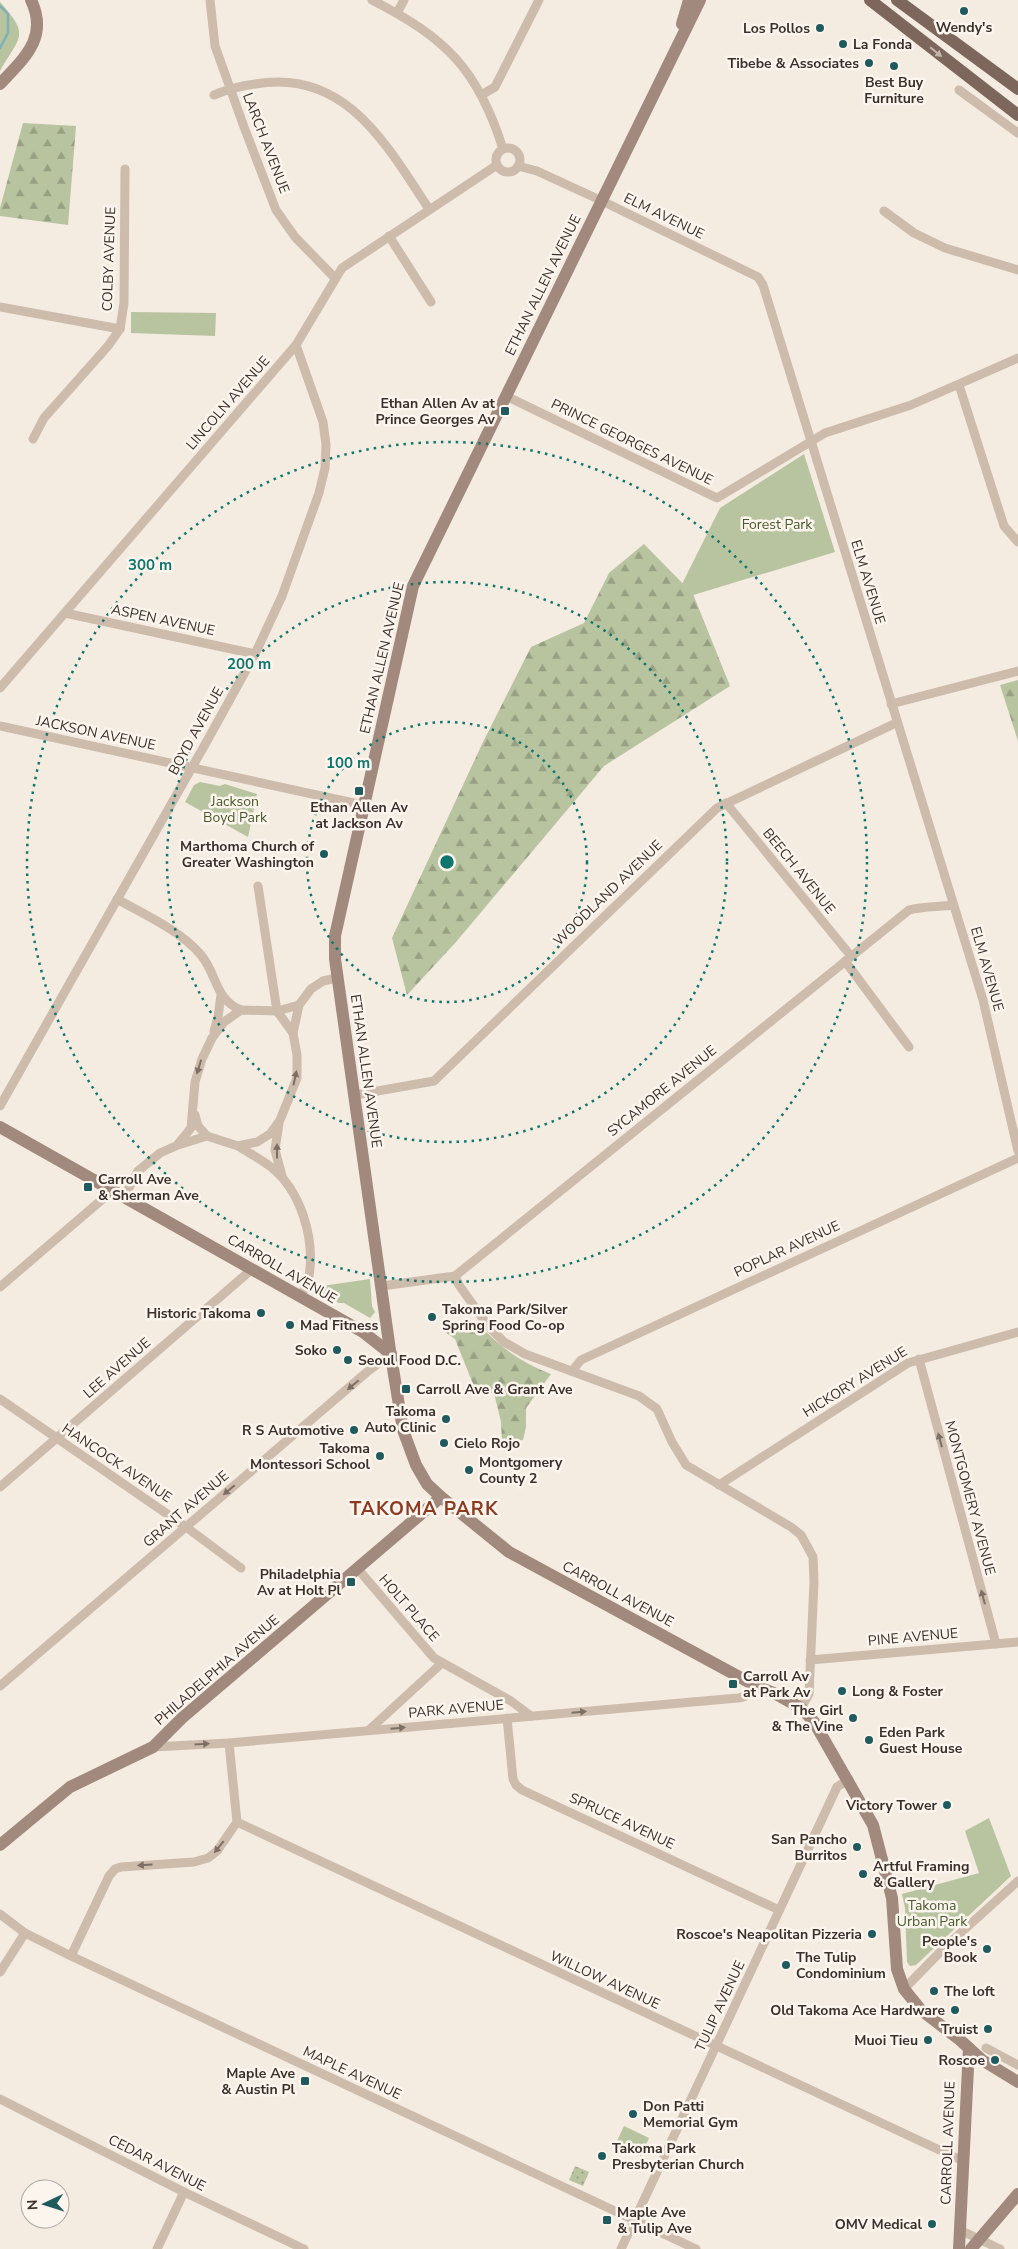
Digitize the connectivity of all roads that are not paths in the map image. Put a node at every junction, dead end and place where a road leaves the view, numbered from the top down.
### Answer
1 (31, 0) edge
2 (210, 0) edge
3 (372, 0) edge
4 (404, 0) edge
5 (539, 0) edge
6 (690, 0) edge
7 (700, 0) edge
8 (870, 0) edge
9 (896, 0) edge
10 (398, 13) junction
11 (674, 50) junction
12 (0, 84) edge
13 (230, 88) junction
14 (1018, 89) edge
15 (959, 90) dead end
16 (483, 94) junction
17 (214, 95) dead end
18 (1018, 115) edge
19 (1018, 133) edge
20 (503, 149) junction
21 (497, 165) junction
22 (518, 166) junction
23 (125, 169) dead end
24 (600, 200) junction
25 (429, 209) junction
26 (884, 211) dead end
27 (389, 236) junction
28 (1018, 270) edge
29 (334, 277) junction
30 (431, 302) dead end
31 (0, 307) edge
32 (120, 329) junction
33 (296, 345) junction
34 (1018, 358) edge
35 (959, 385) junction
36 (506, 396) junction
37 (33, 439) dead end
38 (810, 440) junction
39 (1018, 542) edge
40 (65, 613) junction
41 (255, 654) junction
42 (1018, 672) edge
43 (0, 688) edge
44 (891, 704) junction
45 (896, 723) junction
46 (0, 726) edge
47 (192, 768) junction
48 (726, 803) junction
49 (363, 805) junction
50 (258, 886) dead end
51 (117, 899) junction
52 (954, 905) junction
53 (848, 958) junction
54 (337, 978) junction
55 (221, 995) junction
56 (299, 1005) junction
57 (241, 1010) junction
58 (274, 1011) junction
59 (294, 1033) junction
60 (212, 1038) junction
61 (908, 1047) dead end
62 (355, 1095) junction
63 (0, 1106) edge
64 (194, 1108) junction
65 (280, 1120) junction
66 (0, 1127) edge
67 (207, 1136) junction
68 (178, 1144) junction
69 (238, 1146) junction
70 (1018, 1152) edge
71 (1018, 1158) edge
72 (283, 1180) junction
73 (112, 1190) junction
74 (124, 1196) junction
75 (251, 1270) junction
76 (455, 1276) junction
77 (382, 1286) junction
78 (0, 1287) edge
79 (300, 1298) junction
80 (1018, 1332) edge
81 (391, 1354) junction
82 (919, 1359) junction
83 (572, 1371) junction
84 (0, 1399) edge
85 (57, 1439) junction
86 (719, 1485) junction
87 (0, 1487) edge
88 (441, 1497) junction
89 (186, 1527) junction
90 (241, 1568) dead end
91 (357, 1568) junction
92 (1018, 1642) edge
93 (996, 1644) junction
94 (810, 1660) junction
95 (442, 1663) junction
96 (0, 1686) edge
97 (756, 1686) junction
98 (801, 1708) junction
99 (531, 1716) junction
100 (507, 1718) junction
101 (368, 1730) junction
102 (229, 1742) junction
103 (153, 1747) junction
104 (849, 1779) junction
105 (237, 1822) junction
106 (0, 1845) edge
107 (1018, 1881) edge
108 (779, 1910) junction
109 (0, 1914) edge
110 (25, 1933) junction
111 (71, 1956) junction
112 (0, 1972) edge
113 (904, 1989) junction
114 (716, 2047) junction
115 (968, 2048) junction
116 (986, 2048) dead end
117 (1018, 2065) edge
118 (1018, 2082) edge
119 (0, 2099) edge
120 (963, 2160) junction
121 (184, 2192) junction
122 (1018, 2194) edge
123 (634, 2220) junction
124 (960, 2230) junction
125 (975, 2244) edge
126 (157, 2249) edge
127 (304, 2249) edge
128 (621, 2249) edge
129 (696, 2249) edge
130 (959, 2249) edge
131 (1000, 2249) edge

1 - 12 main road
2 - 13 street, LARCH AVENUE
3 - 10 street
4 - 10 street
5 - 16 street
6 - 11 main road, ETHAN ALLEN AVENUE
7 - 11 main road, ETHAN ALLEN AVENUE
8 -> 18 main road
9 - 14 main road
10 - 16 street
11 - 24 main road, ETHAN ALLEN AVENUE
13 - 17 street
13 - 25 street
13 - 29 street, LARCH AVENUE
15 - 19 street
16 - 20 street
20 - 21 street
20 - 22 street
21 - 22 street
21 - 25 street, LINCOLN AVENUE
22 - 24 street, ELM AVENUE
23 - 32 street, COLBY AVENUE
24 - 36 main road, ETHAN ALLEN AVENUE
24 - 38 street, ELM AVENUE
25 - 27 street, LINCOLN AVENUE
26 - 28 street
27 - 29 street, LINCOLN AVENUE
27 - 30 street
29 - 33 street, LINCOLN AVENUE
31 - 32 street
32 - 37 street, COLBY AVENUE
33 - 40 street, LINCOLN AVENUE
33 - 41 street, BOYD AVENUE
34 - 35 street, PRINCE GEORGES AVENUE
35 - 38 street, PRINCE GEORGES AVENUE
35 - 39 street
36 - 38 street, PRINCE GEORGES AVENUE
36 - 49 main road, ETHAN ALLEN AVENUE
38 - 44 street, ELM AVENUE
40 - 41 street, ASPEN AVENUE
40 - 43 street, LINCOLN AVENUE
41 - 47 street, BOYD AVENUE
42 - 44 street
44 - 45 street, ELM AVENUE
45 - 48 street, WOODLAND AVENUE
45 - 52 street, ELM AVENUE
46 - 47 street, JACKSON AVENUE
47 - 49 street, JACKSON AVENUE
47 - 51 street, BOYD AVENUE
48 - 53 street, BEECH AVENUE
48 - 62 street, WOODLAND AVENUE
49 - 54 main road, ETHAN ALLEN AVENUE
50 - 58 street
51 - 55 street
51 - 63 street, BOYD AVENUE
52 - 53 street, SYCAMORE AVENUE
52 - 70 street, ELM AVENUE
53 - 61 street, BEECH AVENUE
53 - 76 street, SYCAMORE AVENUE
54 - 56 street
54 - 62 main road, ETHAN ALLEN AVENUE
55 - 57 street
55 - 60 street
56 - 58 street
56 - 59 street
57 - 58 street
57 - 60 street
58 - 59 street
65 -> 59 street
60 -> 64 street
62 - 77 main road, ETHAN ALLEN AVENUE
64 - 67 street
64 - 68 street
65 - 69 street
72 -> 65 street
66 - 73 main road, CARROLL AVENUE
67 - 68 street
67 - 69 street
68 - 74 street
69 - 72 street
71 - 83 street, POPLAR AVENUE
72 - 79 street
73 - 74 main road, CARROLL AVENUE
73 - 78 street
74 - 75 main road, CARROLL AVENUE
75 - 79 main road, CARROLL AVENUE
75 - 85 street, LEE AVENUE
76 - 77 street
76 - 83 street
77 - 81 main road, ETHAN ALLEN AVENUE
79 - 81 main road, CARROLL AVENUE
80 - 82 street, HICKORY AVENUE
81 - 88 main road, CARROLL AVENUE
81 -> 89 street, GRANT AVENUE
82 - 86 street, HICKORY AVENUE
93 -> 82 street, MONTGOMERY AVENUE
83 - 86 street
84 - 85 street, HANCOCK AVENUE
85 - 87 street, LEE AVENUE
85 - 89 street, HANCOCK AVENUE
86 - 94 street
88 - 91 main road, PHILADELPHIA AVENUE
88 - 97 main road, CARROLL AVENUE
89 - 90 street, HANCOCK AVENUE
89 - 96 street, GRANT AVENUE
91 - 95 street, HOLT PLACE
91 - 103 main road, PHILADELPHIA AVENUE
92 - 93 street, PINE AVENUE
93 - 94 street, PINE AVENUE
94 - 98 street
95 - 99 street, HOLT PLACE
95 - 101 street
97 - 98 main road, CARROLL AVENUE
99 -> 97 street, PARK AVENUE
98 - 104 main road, CARROLL AVENUE
99 - 100 street, PARK AVENUE
101 -> 100 street, PARK AVENUE
100 - 108 street, SPRUCE AVENUE
101 - 102 street, PARK AVENUE
103 -> 102 street, PARK AVENUE
102 - 105 street
103 - 106 main road, PHILADELPHIA AVENUE
104 - 108 street, TULIP AVENUE
104 - 113 main road, CARROLL AVENUE
105 -> 111 street
105 - 114 street, WILLOW AVENUE
107 - 113 street
108 - 114 street, TULIP AVENUE
109 - 110 street, MAPLE AVENUE
110 - 111 street, MAPLE AVENUE
110 - 112 street
111 - 123 street, MAPLE AVENUE
113 - 115 main road, CARROLL AVENUE
114 - 120 street, WILLOW AVENUE
114 - 123 street, TULIP AVENUE
115 - 118 main road
115 - 120 main road, CARROLL AVENUE
116 - 117 street
119 - 121 street, CEDAR AVENUE
120 - 124 main road, CARROLL AVENUE
121 - 126 street
121 - 127 street, CEDAR AVENUE
122 - 125 main road
123 - 128 street, TULIP AVENUE
123 - 129 street, MAPLE AVENUE
124 - 125 street
124 - 130 main road, CARROLL AVENUE
125 - 131 street

